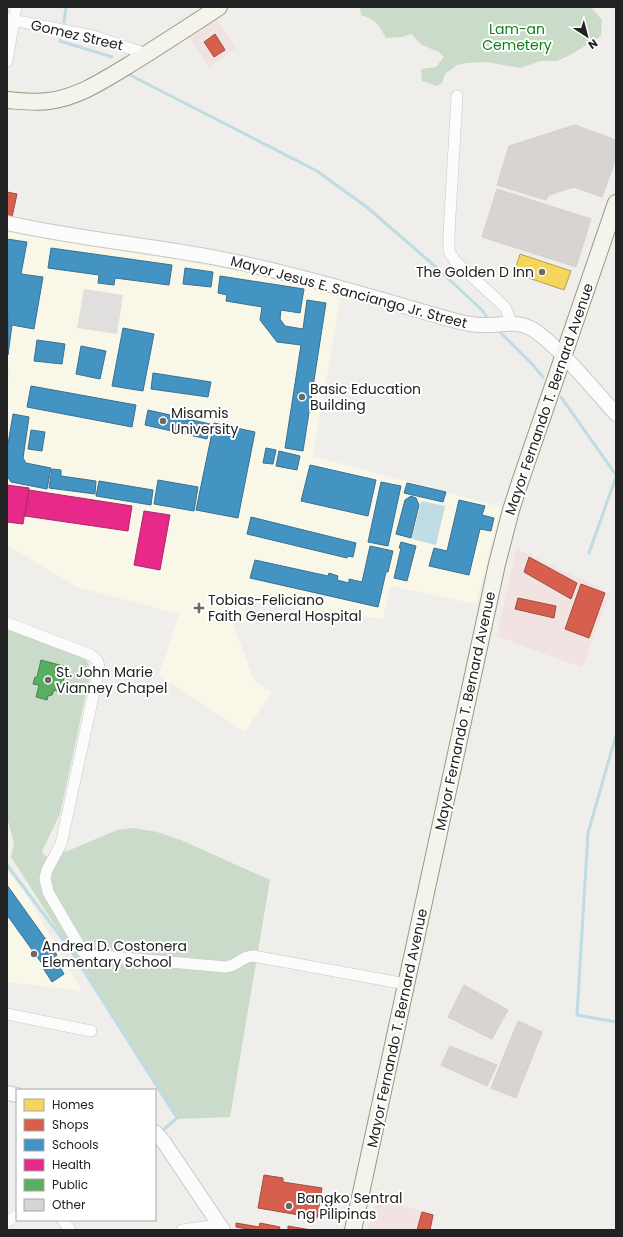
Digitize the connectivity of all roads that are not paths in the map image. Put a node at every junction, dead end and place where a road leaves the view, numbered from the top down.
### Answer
1 (16, 7) edge
2 (219, 7) edge
3 (10, 20) edge
4 (147, 54) junction
5 (7, 61) edge
6 (457, 96) dead end
7 (7, 100) edge
8 (616, 203) edge
9 (7, 223) edge
10 (512, 324) junction
11 (563, 355) junction
12 (616, 414) edge
13 (7, 623) edge
14 (406, 984) junction
15 (7, 1014) edge
16 (91, 1031) dead end
17 (156, 1133) edge
18 (16, 1216) edge
19 (7, 1221) edge
20 (64, 1221) edge
21 (222, 1228) edge
22 (70, 1230) edge
23 (182, 1230) edge
24 (354, 1230) edge

1 - 3 street
2 - 4 main road
3 - 4 street, Gomez Street
3 - 5 street
4 - 7 main road
6 - 10 street
8 - 11 main road, Mayor Fernando T. Bernard Avenue
9 - 10 street, Mayor Jesus E. Sanciango Jr. Street
10 - 11 street, Mayor Jesus E. Sanciango Jr. Street
11 - 12 street, Mayor Jesus E. Sanciango Jr. Street
11 - 14 main road, Mayor Fernando T. Bernard Avenue
13 - 14 street
14 - 24 main road, Mayor Fernando T. Bernard Avenue
15 - 16 street
17 - 21 street
18 - 19 street
20 - 22 street
21 - 23 street

